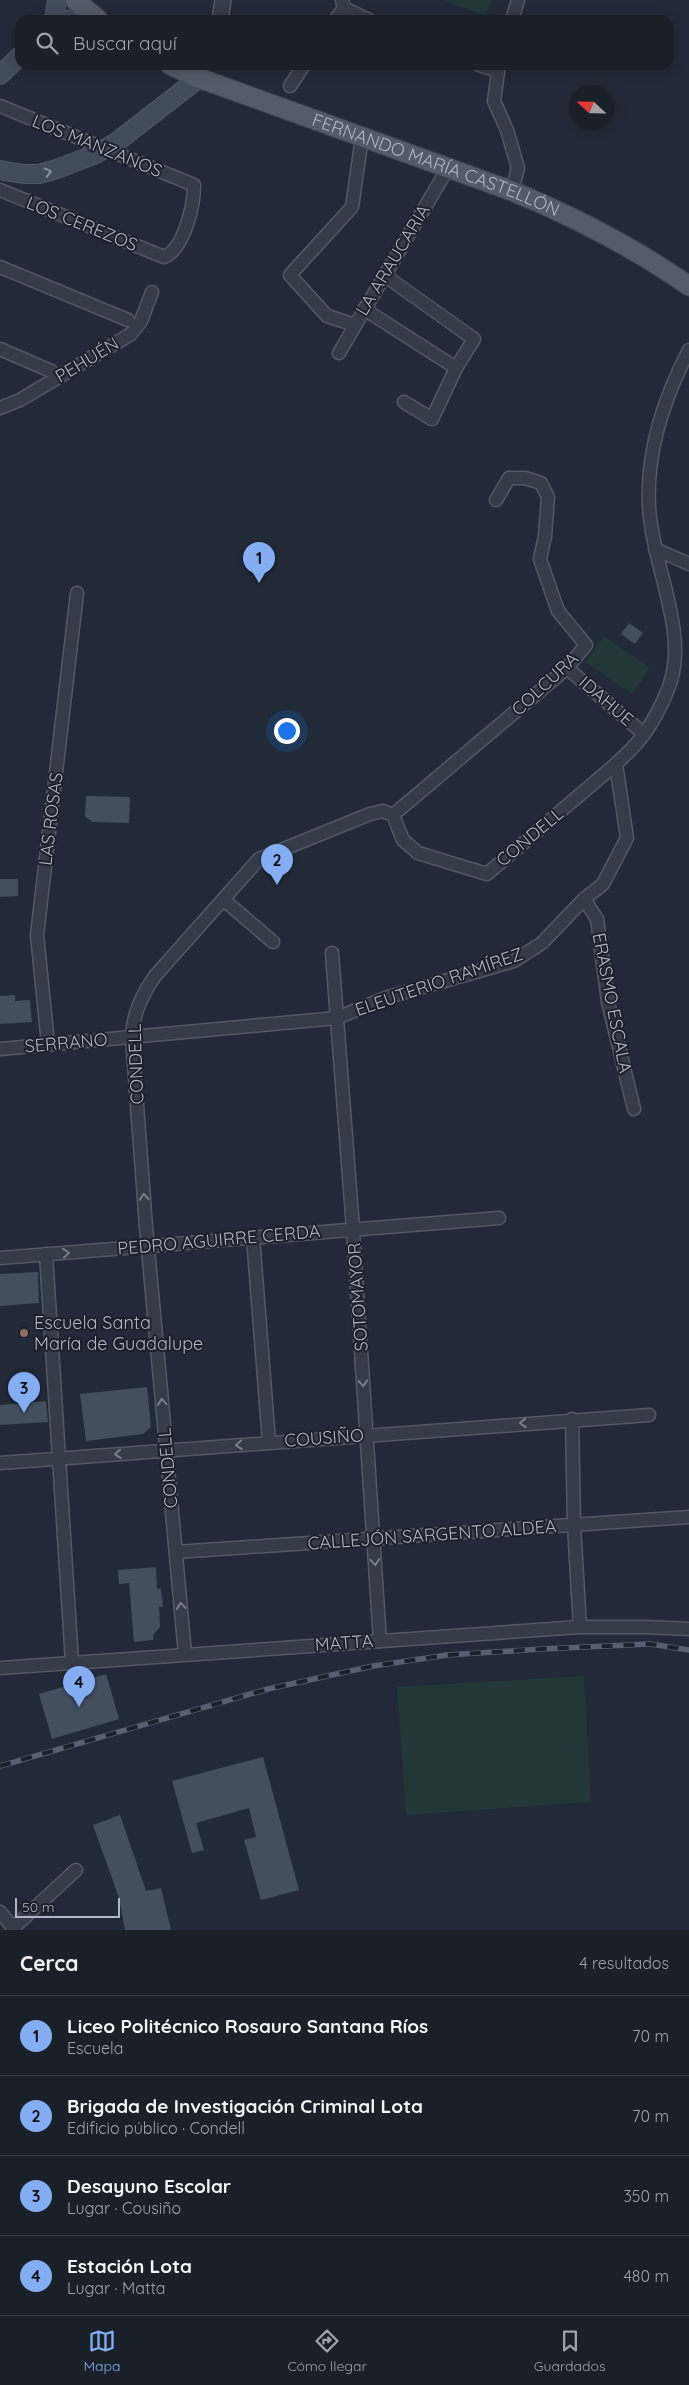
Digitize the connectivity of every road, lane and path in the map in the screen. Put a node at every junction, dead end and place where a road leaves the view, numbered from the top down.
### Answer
1 (57, 0) edge
2 (75, 0) edge
3 (223, 0) edge
4 (518, 0) edge
5 (343, 4) edge
6 (55, 15) edge
7 (92, 15) edge
8 (221, 15) edge
9 (361, 15) edge
10 (514, 15) edge
11 (15, 61) edge
12 (301, 70) edge
13 (498, 70) edge
14 (202, 72) edge
15 (0, 75) edge
16 (290, 86) dead end
17 (0, 106) edge
18 (362, 137) junction
19 (105, 149) junction
20 (448, 168) junction
21 (0, 170) edge
22 (0, 190) edge
23 (512, 191) junction
24 (164, 257) joint
25 (0, 267) edge
26 (384, 276) junction
27 (689, 286) edge
28 (152, 292) dead end
29 (364, 310) junction
30 (128, 320) dead end
31 (355, 325) junction
32 (0, 349) edge
33 (689, 350) edge
34 (339, 353) dead end
35 (456, 368) junction
36 (51, 371) dead end
37 (404, 402) dead end
38 (0, 408) edge
39 (496, 500) dead end
40 (655, 549) junction
41 (689, 564) edge
42 (78, 594) dead end
43 (567, 668) junction
44 (644, 734) junction
45 (616, 764) junction
46 (393, 815) junction
47 (584, 899) junction
48 (224, 900) junction
49 (274, 942) dead end
50 (332, 954) dead end
51 (337, 1018) junction
52 (132, 1036) junction
53 (48, 1044) junction
54 (0, 1049) edge
55 (634, 1110) dead end
56 (499, 1218) dead end
57 (354, 1229) junction
58 (253, 1238) junction
59 (148, 1246) junction
60 (46, 1254) junction
61 (0, 1258) edge
62 (648, 1415) dead end
63 (572, 1419) junction
64 (367, 1435) junction
65 (269, 1442) junction
66 (166, 1450) junction
67 (59, 1459) junction
68 (0, 1463) edge
69 (689, 1517) edge
70 (574, 1525) junction
71 (374, 1538) junction
72 (176, 1552) junction
73 (580, 1628) junction
74 (689, 1629) edge
75 (380, 1641) junction
76 (185, 1654) junction
77 (72, 1662) junction
78 (0, 1668) edge
79 (76, 1870) dead end
80 (0, 1912) edge
81 (14, 1929) edge

1 - 6 main road
2 - 7 main road
3 - 8 street
4 - 10 street
5 - 9 street
11 - 15 main road
12 - 16 street
13 - 23 street
14 - 18 main road, FERNANDO MARÍA CASTELLÓN
14 - 19 main road
17 - 19 street, LOS MANZANOS
18 - 20 main road, FERNANDO MARÍA CASTELLÓN
18 - 31 street
21 -> 19 main road
19 - 24 street, LOS MANZANOS
20 - 23 main road, FERNANDO MARÍA CASTELLÓN
20 - 26 street, LA ARAUCARIA
22 - 24 street, LOS CEREZOS
23 - 27 main road, FERNANDO MARÍA CASTELLÓN
25 - 30 street
26 - 29 street, LA ARAUCARIA
26 - 35 street
28 - 38 street, PEHUÉN
29 - 31 street, LA ARAUCARIA
29 - 35 street
31 - 34 street, LA ARAUCARIA
32 - 36 street
33 - 40 street
35 - 37 street
39 - 43 street, COLCURA
40 - 41 street
40 - 44 street
42 - 53 street, LAS ROSAS
43 - 44 street, IDAHUE
43 - 46 street, COLCURA
44 - 45 street
45 - 46 street, CONDELL
45 - 47 street, ELEUTERIO RAMÍREZ
46 - 48 street, CONDELL
47 - 51 street, ELEUTERIO RAMÍREZ
47 - 55 street, ERASMO ESCALA
48 - 49 street
48 - 52 street, CONDELL
50 - 51 street, SOTOMAYOR
51 - 52 street, ELEUTERIO RAMÍREZ
51 - 57 street, SOTOMAYOR
52 - 53 street, SERRANO
59 -> 52 street, CONDELL
53 - 54 street, SERRANO
56 - 57 street, PEDRO AGUIRRE CERDA
57 - 58 street, PEDRO AGUIRRE CERDA
57 -> 64 street, SOTOMAYOR
58 - 59 street, PEDRO AGUIRRE CERDA
58 - 65 street
60 -> 59 street, PEDRO AGUIRRE CERDA
66 -> 59 street, CONDELL
60 - 61 street, PEDRO AGUIRRE CERDA
60 - 67 street
62 - 63 street, COUSIÑO
63 -> 64 street, COUSIÑO
63 - 70 street
64 - 65 street, COUSIÑO
64 - 71 street, SOTOMAYOR
65 -> 66 street, COUSIÑO
66 -> 67 street, COUSIÑO
66 - 72 street, CONDELL
67 - 68 street, COUSIÑO
67 - 77 street
69 - 70 street, CALLEJÓN SARGENTO ALDEA
70 - 71 street, CALLEJÓN SARGENTO ALDEA
70 - 73 street
71 - 72 street, CALLEJÓN SARGENTO ALDEA
71 -> 75 street, SOTOMAYOR
76 -> 72 street, CONDELL
73 - 74 street, MATTA
73 - 75 street, MATTA
75 - 76 street, MATTA
76 - 77 street, MATTA
77 - 78 street, MATTA
79 - 81 street
80 - 81 street

